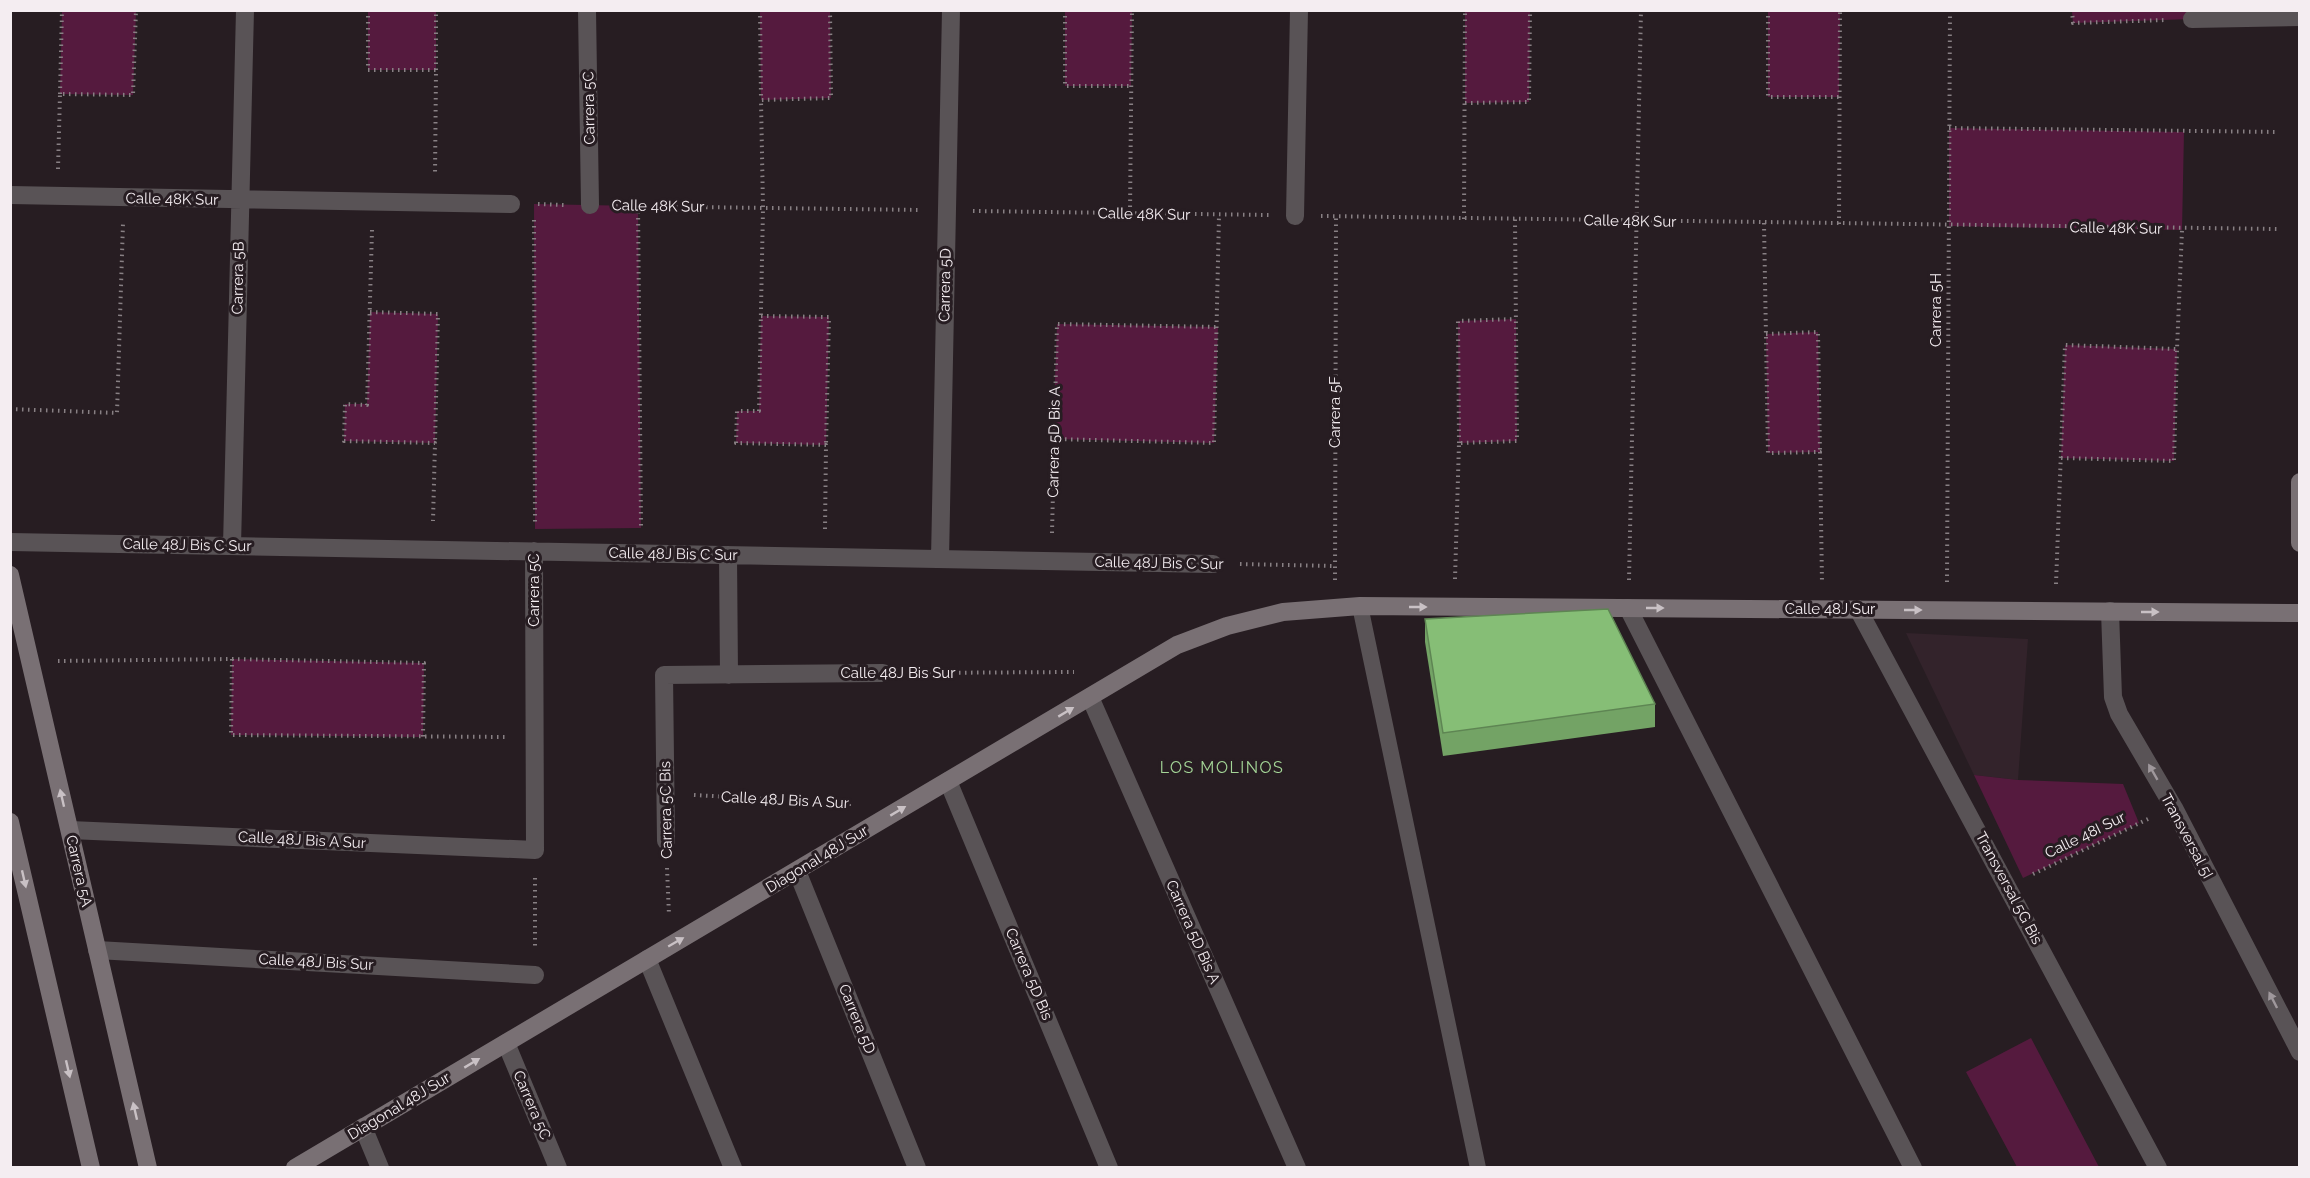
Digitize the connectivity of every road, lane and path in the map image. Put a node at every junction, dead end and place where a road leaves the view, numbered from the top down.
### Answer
1 (62, 10) edge
2 (136, 10) edge
3 (245, 10) edge
4 (368, 10) edge
5 (436, 10) edge
6 (587, 10) edge
7 (760, 10) edge
8 (830, 10) edge
9 (951, 10) edge
10 (1065, 10) edge
11 (1132, 10) edge
12 (1299, 10) edge
13 (1465, 10) edge
14 (1530, 10) edge
15 (1641, 10) edge
16 (1768, 10) edge
17 (1840, 10) edge
18 (1950, 10) edge
19 (2072, 10) edge
20 (2300, 16) edge
21 (2192, 19) joint
22 (436, 70) junction
23 (1131, 86) junction
24 (60, 94) junction
25 (1839, 97) junction
26 (762, 100) junction
27 (1465, 103) junction
28 (1949, 128) junction
29 (2278, 132) dead end
30 (10, 195) edge
31 (58, 198) junction
32 (124, 198) junction
33 (240, 200) junction
34 (373, 202) junction
35 (435, 203) junction
36 (512, 204) joint
37 (534, 204) junction
38 (590, 205) junction
39 (638, 206) junction
40 (763, 208) junction
41 (946, 211) junction
42 (1130, 213) junction
43 (1219, 215) junction
44 (1295, 216) junction
45 (1336, 217) junction
46 (1464, 219) junction
47 (1515, 219) junction
48 (1635, 221) junction
49 (1764, 223) junction
50 (1839, 224) junction
51 (1949, 226) junction
52 (2277, 229) dead end
53 (2182, 230) junction
54 (370, 312) junction
55 (761, 316) junction
56 (1516, 319) junction
57 (1218, 327) junction
58 (1766, 334) junction
59 (2177, 349) junction
60 (10, 409) edge
61 (1053, 439) junction
62 (1459, 442) junction
63 (435, 443) junction
64 (826, 445) junction
65 (1820, 452) junction
66 (2061, 458) junction
67 (2300, 482) edge
68 (10, 542) edge
69 (2300, 543) edge
70 (232, 546) junction
71 (432, 550) junction
72 (534, 551) junction
73 (641, 553) junction
74 (728, 555) junction
75 (824, 557) junction
76 (939, 559) junction
77 (1052, 561) junction
78 (1213, 564) joint
79 (1335, 566) junction
80 (10, 575) edge
81 (1360, 606) junction
82 (1454, 607) junction
83 (1335, 608) junction
84 (1628, 608) junction
85 (1822, 609) junction
86 (1858, 609) junction
87 (1947, 610) junction
88 (2055, 611) junction
89 (2110, 611) junction
90 (2300, 613) edge
91 (232, 659) junction
92 (30, 661) junction
93 (1085, 672) dead end
94 (883, 673) joint
95 (664, 675) joint
96 (729, 675) junction
97 (1090, 697) junction
98 (423, 737) junction
99 (535, 738) junction
100 (948, 781) junction
101 (666, 794) junction
102 (857, 804) dead end
103 (2174, 808) junction
104 (10, 822) edge
105 (70, 830) junction
106 (666, 840) joint
107 (535, 850) junction
108 (796, 871) junction
109 (2009, 886) junction
110 (670, 945) junction
111 (97, 950) junction
112 (647, 959) junction
113 (535, 975) joint
114 (506, 1043) junction
115 (2300, 1052) edge
116 (363, 1127) junction
117 (91, 1167) edge
118 (148, 1167) edge
119 (295, 1167) edge
120 (380, 1167) edge
121 (558, 1167) edge
122 (733, 1167) edge
123 (917, 1167) edge
124 (1109, 1167) edge
125 (1297, 1167) edge
126 (1478, 1167) edge
127 (1913, 1167) edge
128 (2158, 1167) edge

1 - 24 path
2 - 24 path
3 - 33 street, Carrera 5B
4 - 22 path
5 - 22 path
6 - 38 street, Carrera 5C
7 - 26 path
8 - 26 path
9 - 41 street, Carrera 5D
10 - 23 path
11 - 23 path
12 - 44 street
13 - 27 path
14 - 27 path
15 - 48 path
16 - 25 path
17 - 25 path
18 - 28 path, Carrera 5H
19 - 21 path
20 - 21 street
22 - 35 path
23 - 42 path
24 - 31 path
25 - 50 path
26 - 40 path
27 - 46 path
28 - 29 path
28 - 51 path, Carrera 5H
30 - 31 street, Calle 48K Sur
31 - 32 street, Calle 48K Sur
32 - 33 street, Calle 48K Sur
32 - 60 path
33 - 34 street, Calle 48K Sur
33 - 70 street, Carrera 5B
34 - 35 street, Calle 48K Sur
34 - 54 path
35 - 36 street, Calle 48K Sur
36 - 37 path, Calle 48K Sur
37 - 38 path, Calle 48K Sur
37 - 72 path, Carrera 5C
38 - 39 path, Calle 48K Sur
39 - 40 path, Calle 48K Sur
39 - 73 path
40 - 41 path, Calle 48K Sur
40 - 55 path
41 - 42 path, Calle 48K Sur
41 - 76 street, Carrera 5D
42 - 43 path, Calle 48K Sur
43 - 44 path, Calle 48K Sur
43 - 57 path
44 - 45 path, Calle 48K Sur
45 - 46 path, Calle 48K Sur
45 - 79 path, Carrera 5F
46 - 47 path, Calle 48K Sur
47 - 48 path, Calle 48K Sur
47 - 56 path
48 - 49 path, Calle 48K Sur
48 - 84 path
49 - 50 path, Calle 48K Sur
49 - 58 path
50 - 51 path, Calle 48K Sur
51 - 53 path, Calle 48K Sur
51 - 87 path, Carrera 5H
52 - 53 path, Calle 48K Sur
53 - 59 path
54 - 63 path
54 - 63 path
55 - 64 path
55 - 64 path
56 - 62 path
56 - 62 path
57 - 61 path, Carrera 5D Bis A
57 - 61 path
58 - 65 path
58 - 65 path
59 - 66 path
59 - 66 path
61 - 77 path, Carrera 5D Bis A
62 - 82 path
63 - 71 path
64 - 75 path
65 - 85 path
66 - 88 path
67 - 69 street
68 - 70 street, Calle 48J Bis C Sur
70 - 71 street, Calle 48J Bis C Sur
71 - 72 street, Calle 48J Bis C Sur
72 - 73 street, Calle 48J Bis C Sur
72 - 99 street, Carrera 5C
73 - 74 street, Calle 48J Bis C Sur
74 - 75 street, Calle 48J Bis C Sur
74 - 96 street
75 - 76 street, Calle 48J Bis C Sur
76 - 77 street, Calle 48J Bis C Sur
77 - 78 street, Calle 48J Bis C Sur
78 - 79 path, Calle 48J Bis C Sur
79 - 83 path, Carrera 5F
80 - 92 street, Carrera 5A
81 -> 82 street, Calle 48J Sur
81 - 83 street, Diagonal 48J Sur
81 - 126 lane
82 - 84 street, Calle 48J Sur
83 - 97 street, Diagonal 48J Sur
84 -> 85 street, Calle 48J Sur
84 - 127 street
85 - 86 street, Calle 48J Sur
86 -> 87 street, Calle 48J Sur
86 - 109 street, Transversal 5G Bis
87 - 88 street, Calle 48J Sur
88 - 89 street, Calle 48J Sur
89 -> 90 street, Calle 48J Sur
103 -> 89 street, Transversal 5I
91 - 92 path
91 - 98 path
91 - 98 path
105 -> 92 street, Carrera 5A
93 - 94 path, Calle 48J Bis Sur
94 - 96 street, Calle 48J Bis Sur
95 - 96 street, Calle 48J Bis Sur
95 - 101 street, Carrera 5C Bis
100 -> 97 street, Diagonal 48J Sur
97 - 125 street, Carrera 5D Bis A
98 - 99 path
99 - 107 street, Carrera 5C
108 -> 100 street, Diagonal 48J Sur
100 - 124 street, Carrera 5D Bis
101 - 102 path, Calle 48J Bis A Sur
101 - 106 street, Carrera 5C Bis
103 - 109 path, Calle 48I Sur
115 -> 103 street, Transversal 5I
104 -> 117 street
105 - 107 street, Calle 48J Bis A Sur
105 - 111 street, Carrera 5A
106 - 110 path, Carrera 5C Bis
107 - 113 path
110 -> 108 street, Diagonal 48J Sur
108 - 123 street, Carrera 5D
109 - 128 street, Transversal 5G Bis
110 - 112 street, Diagonal 48J Sur
111 - 113 street, Calle 48J Bis Sur
118 -> 111 street, Carrera 5A
112 - 114 street, Diagonal 48J Sur
112 - 122 street
116 -> 114 street, Diagonal 48J Sur
114 - 121 street, Carrera 5C
116 - 119 street, Diagonal 48J Sur
116 - 120 street

